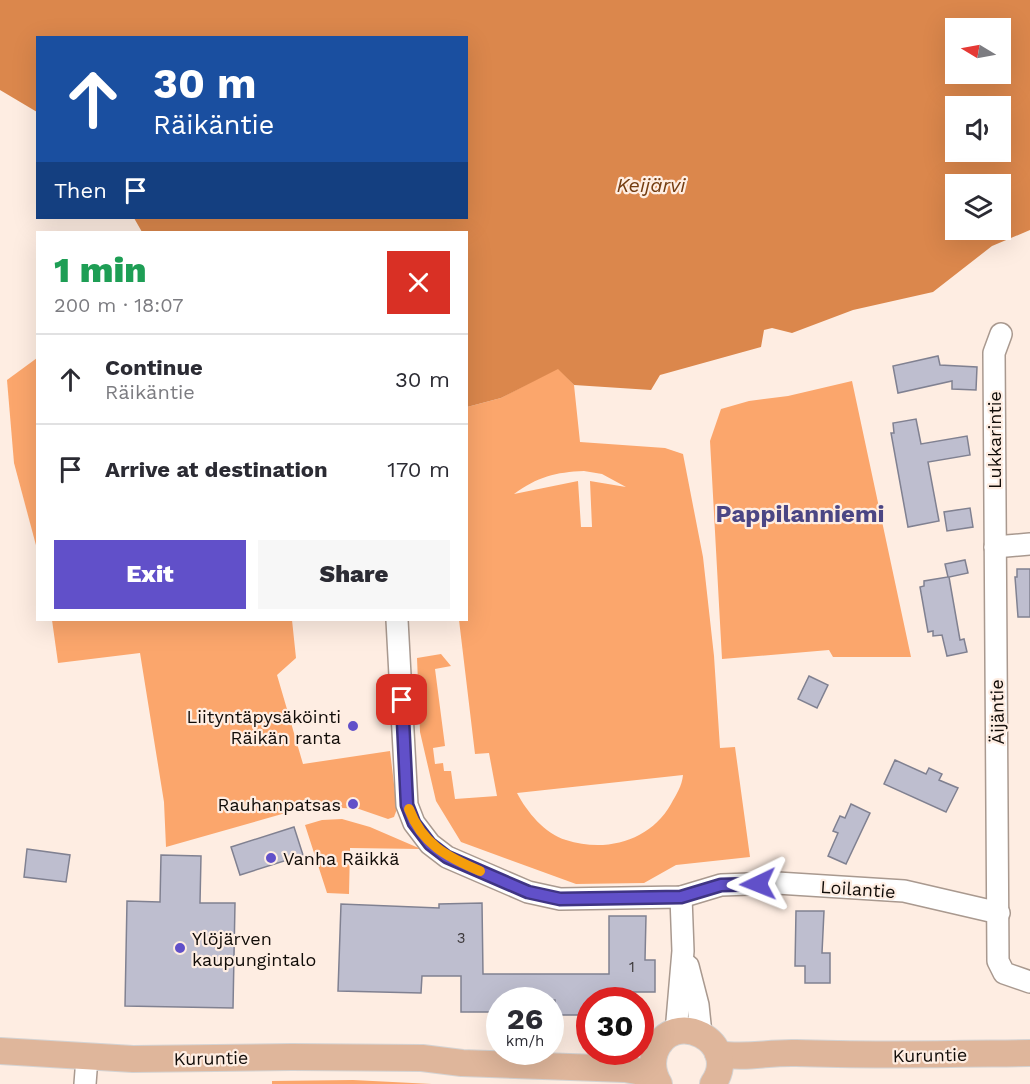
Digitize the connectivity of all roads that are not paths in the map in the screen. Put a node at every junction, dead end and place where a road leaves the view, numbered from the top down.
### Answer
1 (1001, 334) dead end
2 (1030, 544) edge
3 (995, 547) junction
4 (397, 621) edge
5 (681, 897) junction
6 (999, 913) junction
7 (683, 951) junction
8 (1030, 982) edge
9 (676, 1032) junction
10 (701, 1034) junction
11 (654, 1045) edge
12 (0, 1051) edge
13 (486, 1051) edge
14 (1030, 1053) edge
15 (718, 1054) junction
16 (830, 1056) junction
17 (87, 1058) junction
18 (422, 1058) junction
19 (657, 1079) edge
20 (714, 1082) edge
21 (85, 1084) edge

1 - 3 street, Lukkarintie
2 - 3 street
3 - 6 street, Äijäntie
4 - 5 street, Loilantie
5 - 6 street, Loilantie
5 - 7 street
6 - 8 street
7 - 9 street
7 - 10 street
9 - 10 main road
9 - 11 main road
10 - 15 main road
12 - 17 main road, Kuruntie
13 - 18 main road, Kuruntie
14 - 16 main road, Kuruntie
15 - 16 main road, Kuruntie
15 - 20 main road
16 - 20 main road, Kuruntie
17 - 18 main road, Kuruntie
17 - 21 street
18 - 19 main road, Kuruntie

